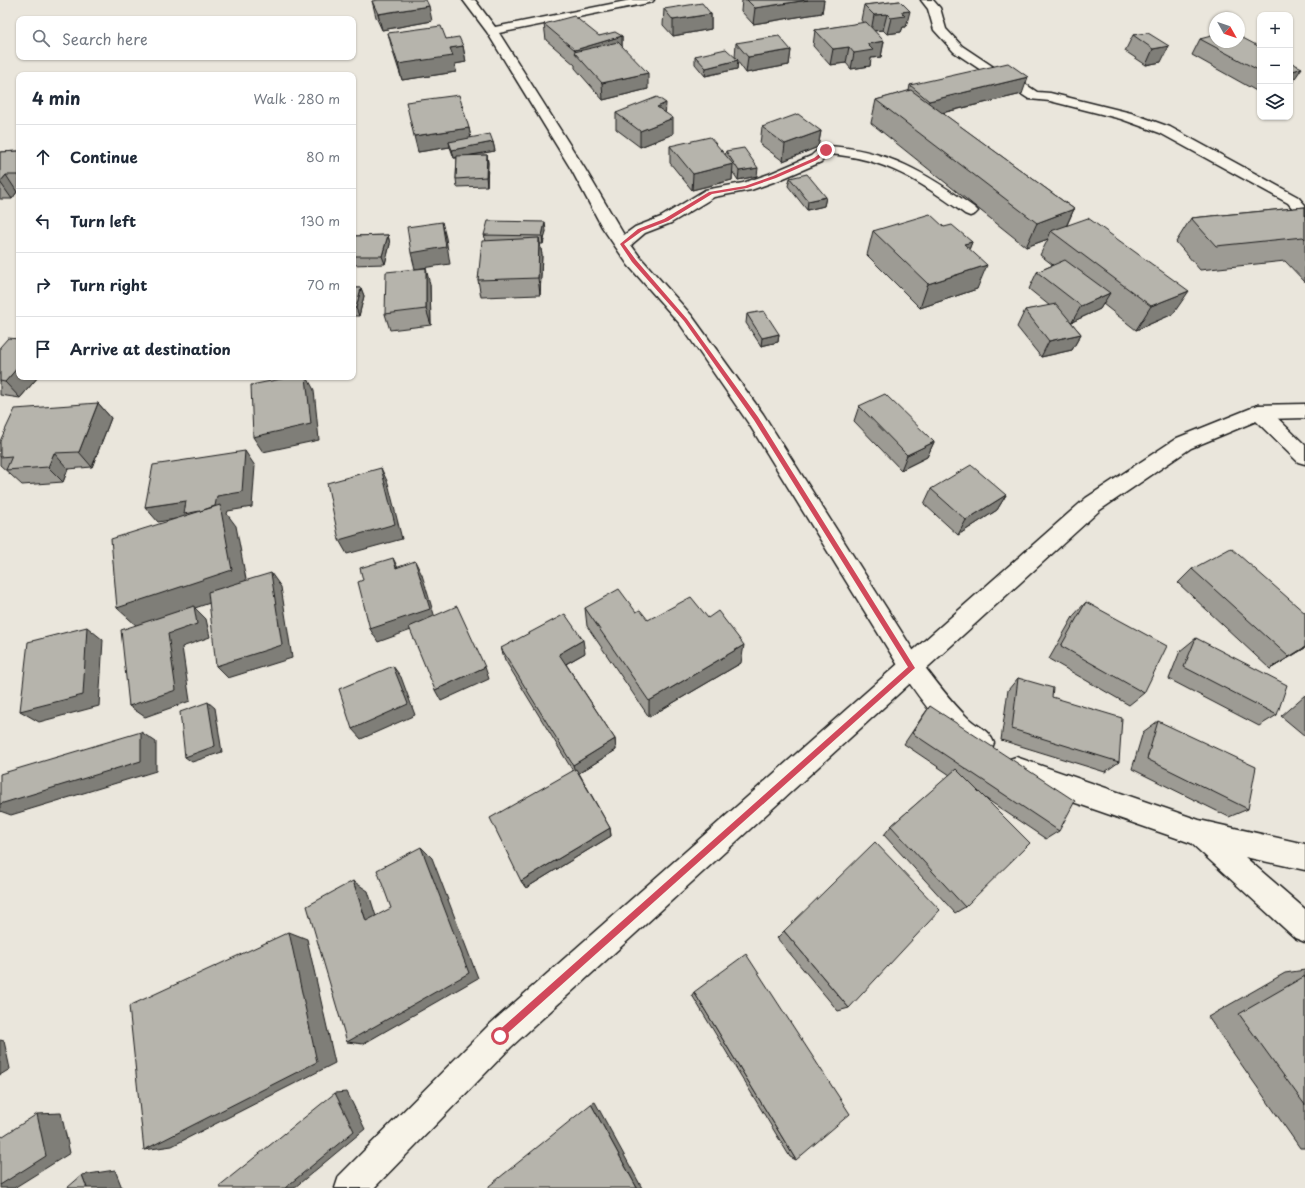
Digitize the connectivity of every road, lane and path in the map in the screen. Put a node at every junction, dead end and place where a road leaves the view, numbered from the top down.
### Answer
1 (469, 0) edge
2 (648, 0) edge
3 (927, 0) edge
4 (492, 30) junction
5 (970, 211) dead end
6 (1305, 214) edge
7 (622, 244) junction
8 (1305, 411) edge
9 (1259, 412) junction
10 (1305, 457) edge
11 (912, 668) junction
12 (1199, 833) junction
13 (1305, 857) edge
14 (1305, 928) edge
15 (351, 1188) edge

1 - 4 street
2 - 4 street
3 - 6 street
4 - 7 street
5 - 7 street
7 - 11 street
8 - 9 street
9 - 10 street
9 - 11 street
11 - 12 street
11 - 15 street
12 - 13 street
12 - 14 street

